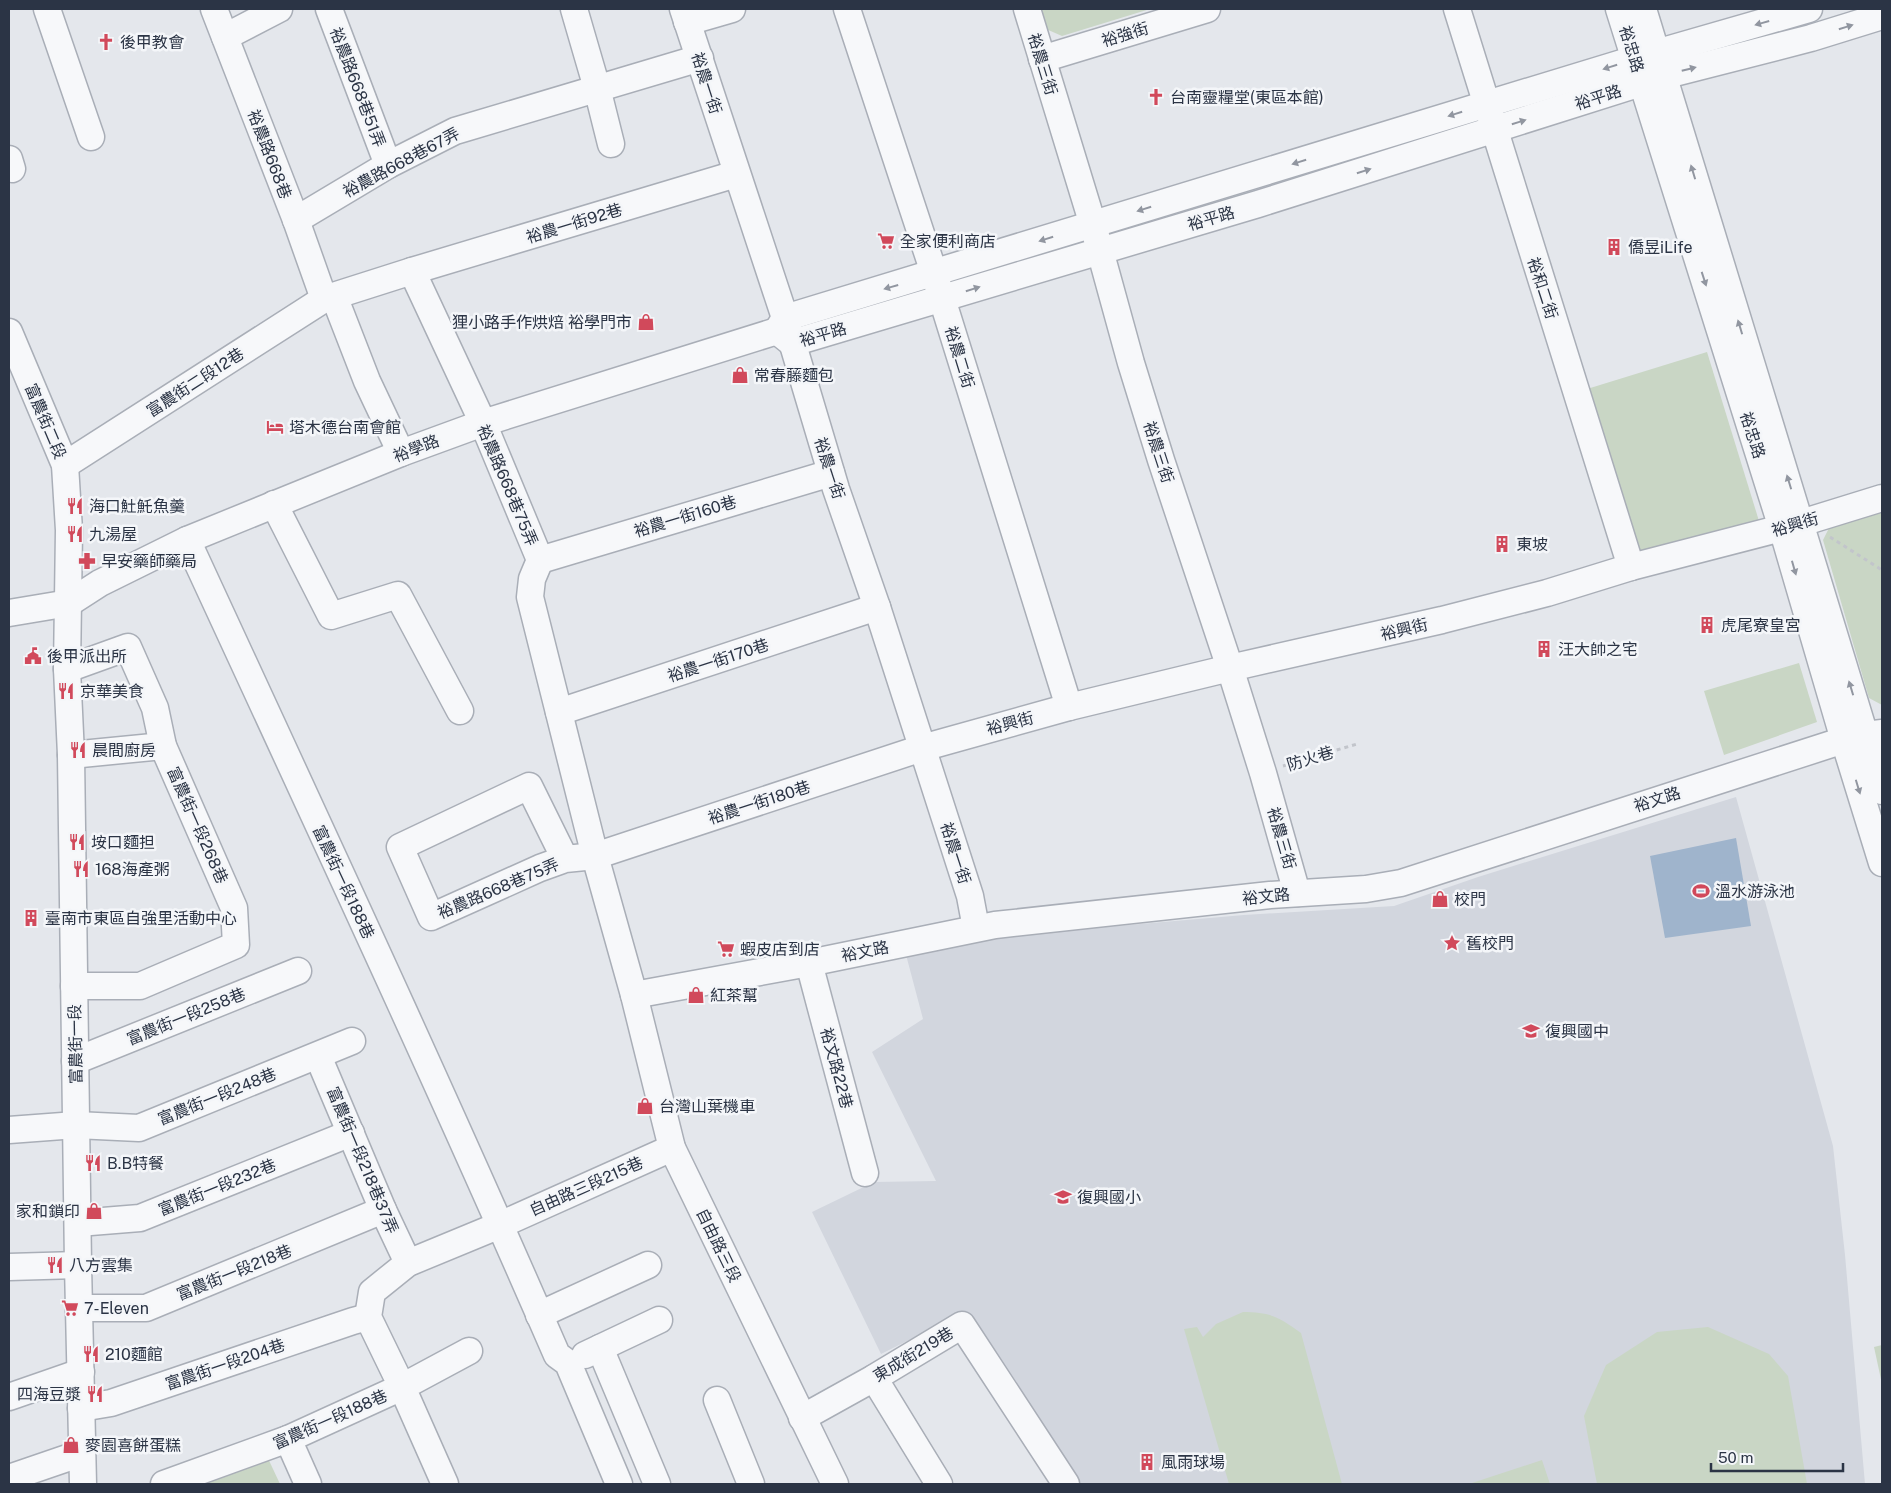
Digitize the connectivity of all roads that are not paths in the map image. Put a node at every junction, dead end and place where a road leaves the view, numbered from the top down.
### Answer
1 (47, 9) edge
2 (214, 9) edge
3 (279, 9) edge
4 (329, 9) edge
5 (574, 9) edge
6 (732, 9) edge
7 (846, 9) edge
8 (1027, 9) edge
9 (1207, 9) edge
10 (1457, 9) edge
11 (1619, 9) edge
12 (1643, 9) edge
13 (1809, 9) edge
14 (685, 16) edge
15 (1882, 16) edge
16 (224, 36) junction
17 (700, 58) junction
18 (1042, 59) junction
19 (1649, 68) junction
20 (597, 88) junction
21 (1490, 117) junction
22 (91, 137) dead end
23 (610, 144) dead end
24 (388, 166) junction
25 (736, 174) junction
26 (296, 220) junction
27 (1093, 225) junction
28 (1100, 251) junction
29 (412, 271) junction
30 (934, 273) junction
31 (329, 298) junction
32 (942, 298) junction
33 (785, 331) junction
34 (9, 332) edge
35 (483, 423) junction
36 (401, 453) junction
37 (65, 465) junction
38 (831, 473) junction
39 (1882, 498) edge
40 (274, 504) junction
41 (1792, 525) junction
42 (187, 540) junction
43 (540, 560) junction
44 (1631, 567) junction
45 (69, 603) junction
46 (877, 607) junction
47 (9, 613) edge
48 (1230, 668) junction
49 (67, 669) junction
50 (1069, 707) junction
51 (460, 711) dead end
52 (559, 712) junction
53 (1864, 736) edge
54 (163, 746) junction
55 (922, 748) junction
56 (71, 755) junction
57 (1882, 791) edge
58 (595, 856) junction
59 (565, 858) junction
60 (1882, 863) edge
61 (1297, 893) junction
62 (976, 928) junction
63 (809, 963) junction
64 (298, 971) dead end
65 (74, 986) junction
66 (634, 995) junction
67 (352, 1041) dead end
68 (318, 1056) junction
69 (75, 1061) junction
70 (76, 1125) junction
71 (9, 1130) edge
72 (351, 1132) junction
73 (672, 1148) junction
74 (865, 1173) dead end
75 (384, 1210) junction
76 (78, 1224) junction
77 (500, 1225) junction
78 (408, 1263) junction
79 (78, 1265) junction
80 (648, 1265) dead end
81 (9, 1267) edge
82 (79, 1308) junction
83 (539, 1315) junction
84 (368, 1317) junction
85 (659, 1320) dead end
86 (600, 1348) junction
87 (470, 1351) dead end
88 (568, 1363) junction
89 (81, 1372) junction
90 (874, 1378) junction
91 (402, 1387) junction
92 (9, 1397) edge
93 (716, 1400) dead end
94 (81, 1408) junction
95 (802, 1418) junction
96 (288, 1439) junction
97 (82, 1453) junction
98 (9, 1478) edge
99 (829, 1482) edge
100 (175, 1483) edge
101 (83, 1484) edge
102 (308, 1484) edge
103 (445, 1484) edge
104 (619, 1484) edge
105 (657, 1484) edge
106 (751, 1484) edge
107 (939, 1484) edge
108 (1066, 1484) edge

1 - 22 street
2 - 16 street, 裕農路668巷
3 - 16 street
4 - 24 street, 裕農路668巷51弄
5 - 20 street
6 - 14 street
7 - 30 street, 裕農二街
8 - 18 street, 裕農三街
9 - 18 street, 裕強街
10 - 21 street, 裕和二街
11 - 19 street, 裕忠路
12 - 19 street, 裕忠路
13 -> 19 street, 裕平路
14 - 17 street, 裕農一街
19 -> 15 street, 裕平路
16 - 26 street, 裕農路668巷
17 - 20 street, 裕農路668巷67弄
17 - 25 street, 裕農一街
18 - 27 street, 裕農三街
19 - 21 street, 裕平路
19 - 41 street, 裕忠路
20 - 23 street
20 - 24 street, 裕農路668巷67弄
21 -> 27 street, 裕平路
28 -> 21 street, 裕平路
21 - 44 street, 裕和二街
24 - 26 street, 裕農路668巷67弄
25 - 29 street, 裕農一街92巷
25 - 33 street, 裕農一街
26 - 31 street, 裕農路668巷
27 - 28 street, 裕農三街
27 -> 30 street, 裕平路
32 -> 28 street, 裕平路
28 - 48 street, 裕農三街
29 - 31 street
29 - 35 street, 裕農路668巷75弄
30 - 32 street, 裕農二街
30 -> 33 street, 裕平路
31 - 36 street, 裕農路668巷
31 - 37 street, 富農街二段12巷
32 - 33 street, 裕平路
32 - 50 street, 裕農二街
33 - 35 street, 裕學路
33 - 38 street, 裕農一街
34 - 37 street, 富農街二段
35 - 36 street, 裕學路
35 - 43 street, 裕農路668巷75弄
36 - 40 street, 裕學路
37 - 45 street, 富農街二段
38 - 43 street, 裕農一街160巷
38 - 46 street, 裕農一街
39 - 41 street, 裕興街
40 - 42 street, 裕學路
40 - 51 street
41 - 44 street, 裕興街
41 - 53 street, 裕忠路
42 - 45 street, 裕學路
42 - 77 street, 富農街一段188巷
43 - 52 street, 裕農路668巷75弄
44 - 48 street, 裕興街
45 - 47 street
45 - 49 street, 富農街一段
46 - 52 street, 裕農一街170巷
46 - 55 street, 裕農一街
48 - 50 street, 裕興街
48 - 61 street, 裕農三街
49 - 54 street
49 - 56 street, 富農街一段
50 - 55 street, 裕興街
52 - 58 street, 裕農路668巷75弄
53 - 57 street, 裕忠路
53 -> 60 street, 裕忠路
53 - 61 street, 裕文路
54 - 56 street
54 - 65 street, 富農街一段268巷
55 - 58 street, 裕農一街180巷
55 - 62 street, 裕農一街
56 - 65 street, 富農街一段
58 - 59 street, 裕農路668巷75弄
58 - 66 street, 裕農路668巷75弄
59 - 59 street, 裕農路668巷75弄
61 - 62 street, 裕文路
62 - 63 street, 裕文路
63 - 66 street, 裕文路
63 - 74 street, 裕文路22巷
64 - 69 street, 富農街一段258巷
65 - 69 street, 富農街一段
66 - 73 street, 自由路三段
67 - 68 street, 富農街一段248巷
68 - 70 street, 富農街一段248巷
68 - 72 street, 富農街一段218巷37弄
69 - 70 street, 富農街一段
70 - 71 street, 富農街一段248巷
70 - 76 street, 富農街一段
72 - 75 street, 富農街一段218巷37弄
72 - 76 street, 富農街一段232巷
73 - 77 street, 自由路三段215巷
73 - 95 street, 自由路三段
75 - 78 street, 富農街一段218巷37弄
75 - 82 street, 富農街一段218巷
76 - 79 street, 富農街一段
77 - 78 street
77 - 83 street, 富農街一段188巷
78 - 84 street
79 - 81 street
79 - 82 street, 富農街一段
80 - 83 street
82 - 89 street, 富農街一段
83 - 88 street, 富農街一段188巷
84 - 91 street, 富農街一段188巷
84 - 94 street, 富農街一段204巷
85 - 86 street
86 - 88 street
86 - 105 street
87 - 91 street
88 - 104 street, 富農街一段188巷
89 - 92 street
89 - 94 street, 富農街一段
90 - 95 street, 東成街219巷
90 - 107 street
90 - 108 street, 東成街219巷
91 - 96 street, 富農街一段188巷
91 - 103 street
93 - 106 street
94 - 97 street, 富農街一段
95 - 99 street, 自由路三段
96 - 100 street, 富農街一段188巷
96 - 102 street
97 - 98 street
97 - 101 street, 富農街一段

